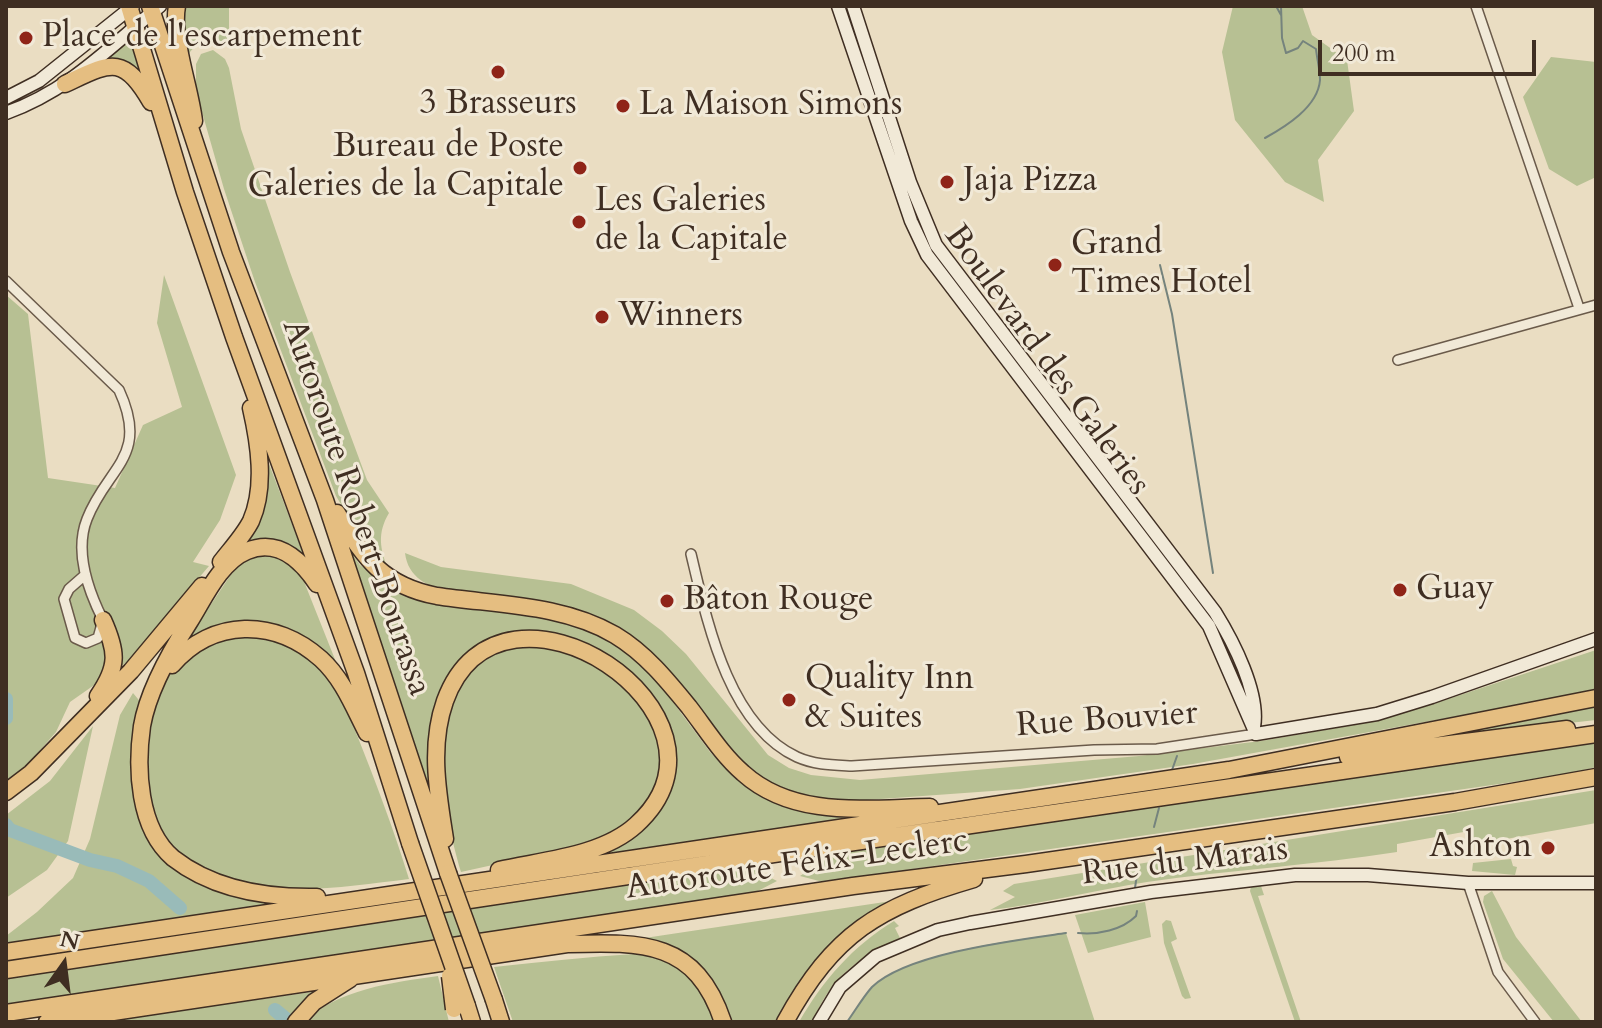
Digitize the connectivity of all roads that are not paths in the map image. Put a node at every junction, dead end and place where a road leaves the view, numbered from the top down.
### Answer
1 (177, 6) edge
2 (838, 6) edge
3 (853, 6) edge
4 (1476, 6) edge
5 (131, 7) edge
6 (153, 8) edge
7 (136, 25) junction
8 (65, 84) junction
9 (6, 98) edge
10 (6, 113) edge
11 (165, 127) junction
12 (199, 158) junction
13 (6, 281) edge
14 (1596, 305) edge
15 (1579, 308) junction
16 (234, 337) junction
17 (1398, 360) dead end
18 (325, 500) junction
19 (691, 554) dead end
20 (85, 575) junction
21 (331, 604) junction
22 (103, 620) junction
23 (1596, 639) edge
24 (160, 678) junction
25 (1596, 698) edge
26 (1596, 725) edge
27 (1255, 730) junction
28 (1596, 734) edge
29 (62, 741) junction
30 (1229, 770) junction
31 (387, 774) junction
32 (1596, 777) edge
33 (6, 792) edge
34 (996, 806) junction
35 (441, 838) junction
36 (1026, 864) junction
37 (1468, 883) junction
38 (1596, 883) edge
39 (464, 884) junction
40 (853, 886) junction
41 (386, 896) junction
42 (567, 944) junction
43 (6, 952) edge
44 (6, 970) edge
45 (357, 974) junction
46 (6, 1013) edge
47 (462, 1015) edge
48 (47, 1022) edge
49 (296, 1022) edge
50 (501, 1022) edge
51 (723, 1022) edge
52 (785, 1022) edge
53 (819, 1022) edge
54 (1535, 1022) edge

1 - 12 highway
2 - 27 street, Boulevard des Galeries
3 - 27 street, Boulevard des Galeries
4 - 15 street
5 - 7 highway, Autoroute Robert-Bourassa
5 - 9 street
6 - 7 street
6 - 12 highway, Autoroute Robert-Bourassa
7 - 8 street
7 - 11 highway, Autoroute Robert-Bourassa
8 - 10 street
8 - 11 highway
11 - 16 highway, Autoroute Robert-Bourassa
12 - 18 highway, Autoroute Robert-Bourassa
13 - 20 street
14 - 15 street
15 - 17 street
16 - 21 highway, Autoroute Robert-Bourassa
16 - 29 highway
18 - 34 highway
18 - 35 highway, Autoroute Robert-Bourassa
19 - 27 street, Rue Bouvier
20 - 22 street
20 - 22 street
21 - 24 highway
21 - 31 highway, Autoroute Robert-Bourassa
22 - 29 highway
23 - 27 street, Rue Bouvier
24 - 31 highway
24 - 41 highway
25 - 30 highway
26 - 30 highway
28 - 44 highway, Autoroute Félix-Leclerc
29 - 33 highway
30 - 34 highway
31 - 47 highway, Autoroute Robert-Bourassa, bridge
32 - 36 highway, Autoroute Félix-Leclerc
34 - 39 highway
35 - 39 highway
35 - 50 highway, bridge
36 - 40 highway, Autoroute Félix-Leclerc
36 - 52 highway
37 - 38 street, Rue du Marais
37 - 53 street, Rue du Marais
37 - 54 street
39 - 41 highway
40 - 42 highway
40 - 46 highway, Autoroute Félix-Leclerc
41 - 43 highway
42 - 45 highway
42 - 51 highway
45 - 48 highway
45 - 49 highway

